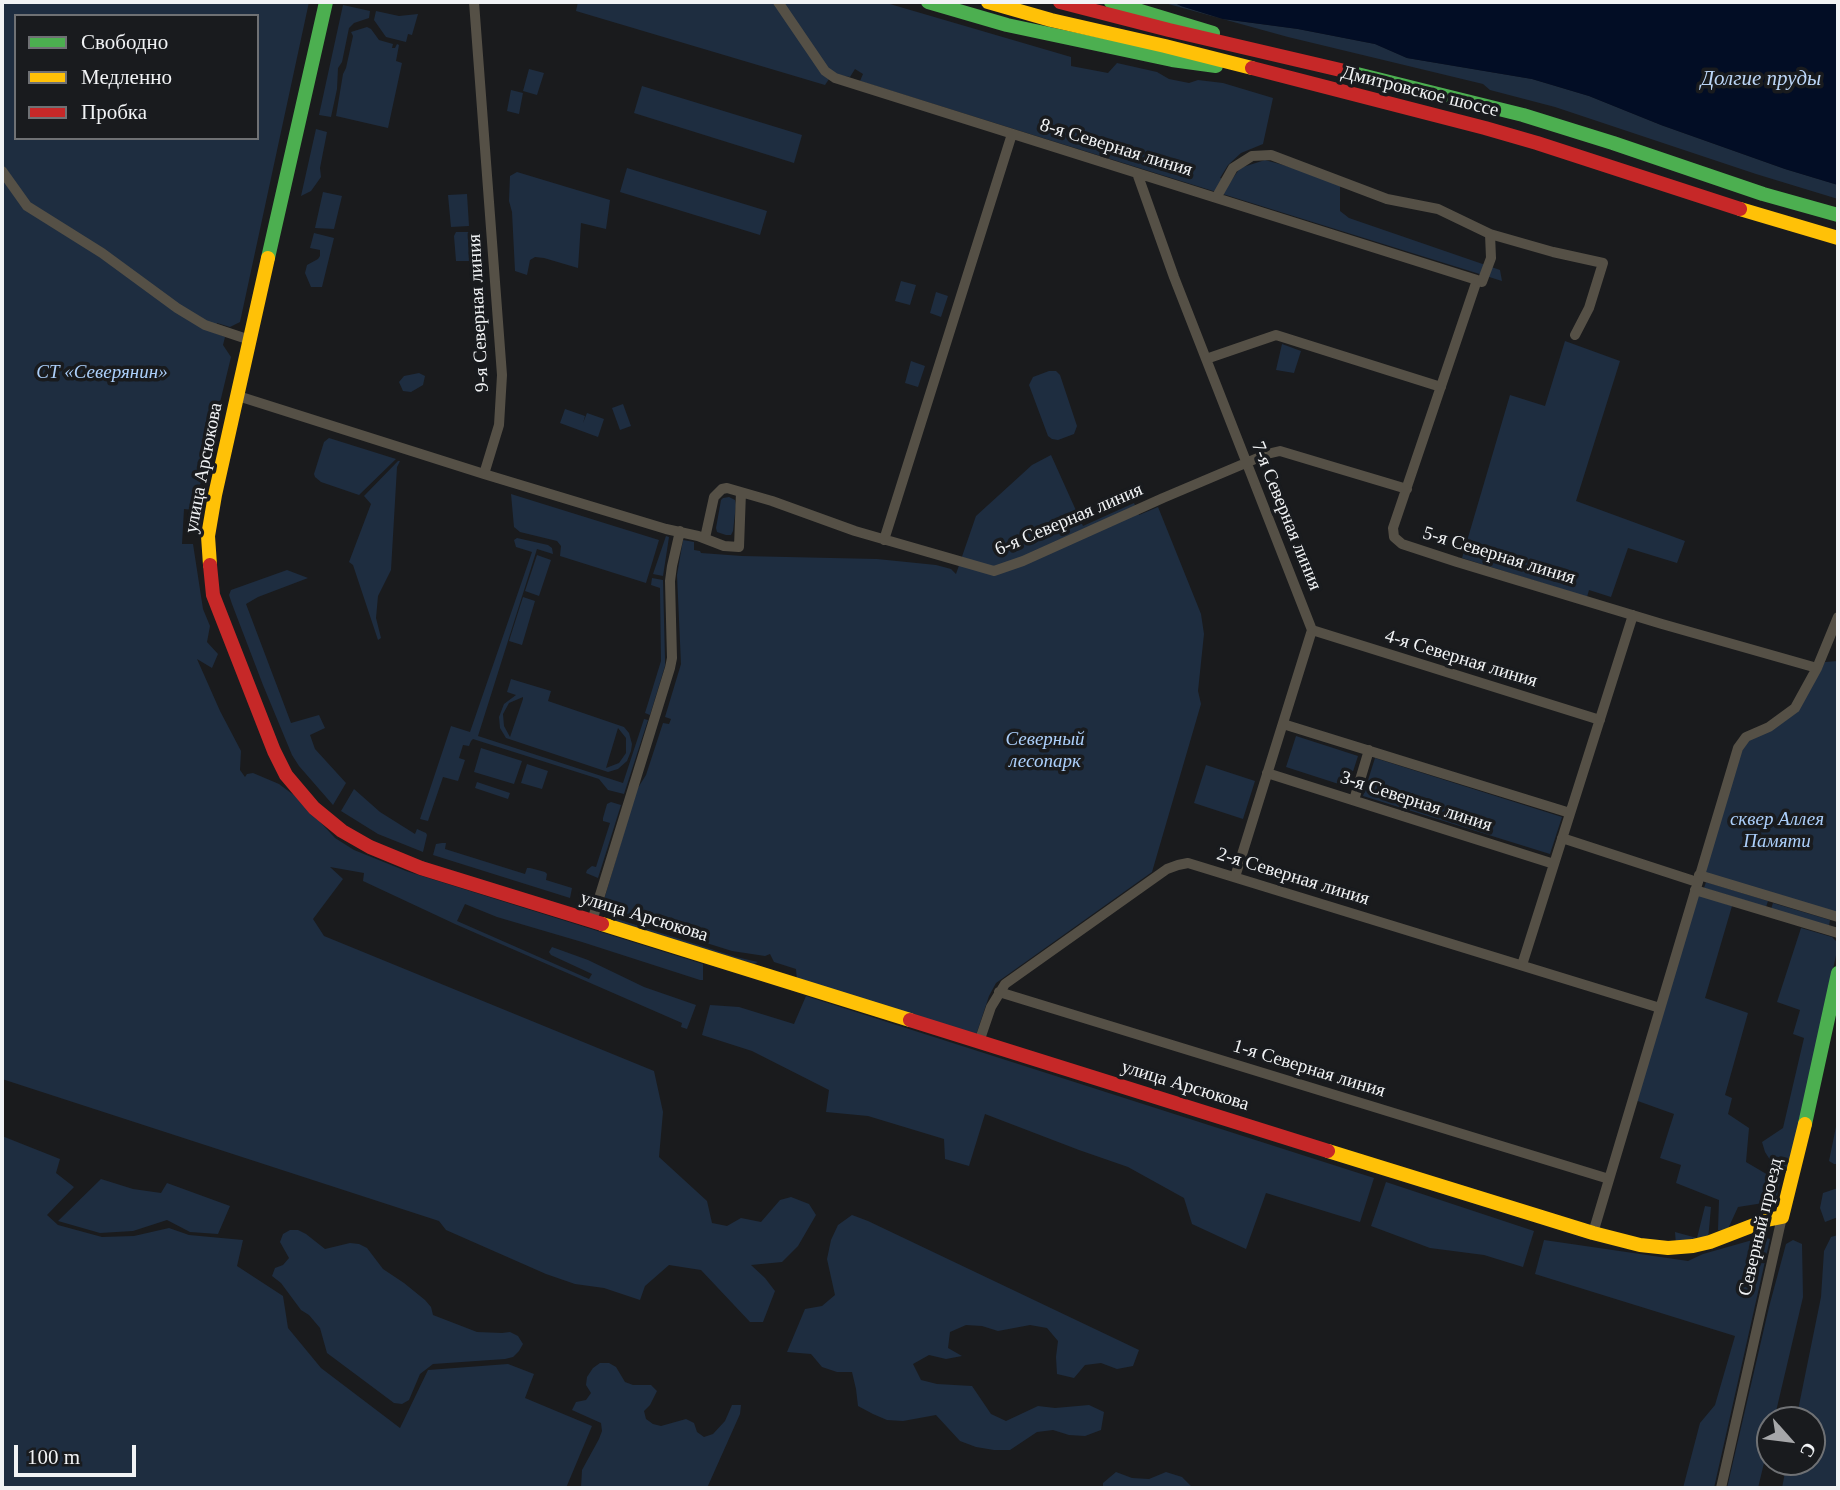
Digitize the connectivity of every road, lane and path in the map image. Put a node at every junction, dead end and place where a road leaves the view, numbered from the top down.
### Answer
1 (326, 2) edge
2 (474, 2) edge
3 (778, 2) edge
4 (928, 2) edge
5 (988, 2) edge
6 (1060, 2) edge
7 (1111, 2) edge
8 (1267, 52) junction
9 (1262, 72) junction
10 (1012, 134) junction
11 (2, 172) edge
12 (1137, 173) junction
13 (1216, 198) junction
14 (1838, 215) edge
15 (1490, 234) junction
16 (1838, 238) edge
17 (1480, 281) junction
18 (1575, 335) dead end
19 (250, 340) junction
20 (1206, 359) junction
21 (1441, 387) junction
22 (238, 396) junction
23 (1246, 463) junction
24 (484, 474) junction
25 (1407, 489) junction
26 (741, 492) junction
27 (680, 531) junction
28 (705, 538) junction
29 (884, 540) junction
30 (1633, 615) junction
31 (1838, 617) edge
32 (1312, 631) junction
33 (1817, 668) junction
34 (1600, 720) junction
35 (1283, 723) junction
36 (1369, 750) junction
37 (1267, 773) junction
38 (1353, 800) junction
39 (1570, 813) junction
40 (1562, 838) junction
41 (1554, 864) junction
42 (1235, 877) junction
43 (1697, 882) junction
44 (1838, 917) edge
45 (592, 921) junction
46 (1838, 933) edge
47 (1522, 965) junction
48 (1838, 973) edge
49 (999, 992) junction
50 (1660, 1008) junction
51 (979, 1042) junction
52 (1609, 1179) junction
53 (1782, 1217) junction
54 (1593, 1233) junction
55 (1721, 1488) edge

1 - 19 main road, улица Арсюкова
2 - 24 street, 9-я Северная линия
3 - 10 street, 8-я Северная линия
4 - 9 main road
5 - 9 main road, Дмитровское шоссе
6 - 8 main road, Дмитровское шоссе
7 - 8 main road
8 - 14 main road, Дмитровское шоссе
9 - 16 main road, Дмитровское шоссе
10 - 12 street, 8-я Северная линия
10 - 29 street
11 - 19 street
12 - 13 street, 8-я Северная линия
12 - 20 street, 7-я Северная линия
13 - 15 street
13 - 17 street, 8-я Северная линия
15 - 17 street, 5-я Северная линия
15 - 18 street
17 - 21 street, 5-я Северная линия
19 - 22 main road, улица Арсюкова
20 - 21 street
20 - 23 street, 7-я Северная линия
21 - 25 street, 5-я Северная линия
22 - 24 street
22 - 45 main road, улица Арсюкова
23 - 25 street, 6-я Северная линия
23 - 29 street, 6-я Северная линия
23 - 32 street, 7-я Северная линия
24 - 27 street
25 - 30 street, 5-я Северная линия
26 - 28 street
26 - 28 street
26 - 29 street, 6-я Северная линия
27 - 28 street
27 - 45 street
30 - 33 street, 5-я Северная линия
30 - 34 street
31 - 33 street
32 - 34 street, 4-я Северная линия
32 - 35 street
33 - 43 street
34 - 39 street
35 - 36 street, 3-я Северная линия
35 - 37 street
36 - 38 street
36 - 39 street, 3-я Северная линия
37 - 38 street, 3-я Северная линия
37 - 42 street
38 - 41 street, 3-я Северная линия
39 - 40 street
40 - 41 street
40 - 43 street
41 - 47 street
42 - 47 street, 2-я Северная линия
42 - 49 street, 2-я Северная линия
43 - 44 street
43 - 46 street
43 - 50 street
45 - 51 main road, улица Арсюкова
47 - 50 street, 2-я Северная линия
48 - 53 main road, Северный проезд
49 - 51 street, 2-я Северная линия
49 - 52 street, 1-я Северная линия
50 - 52 street
51 - 54 main road, улица Арсюкова
52 - 54 street
53 - 54 main road, улица Арсюкова
53 - 55 street, Северный проезд

